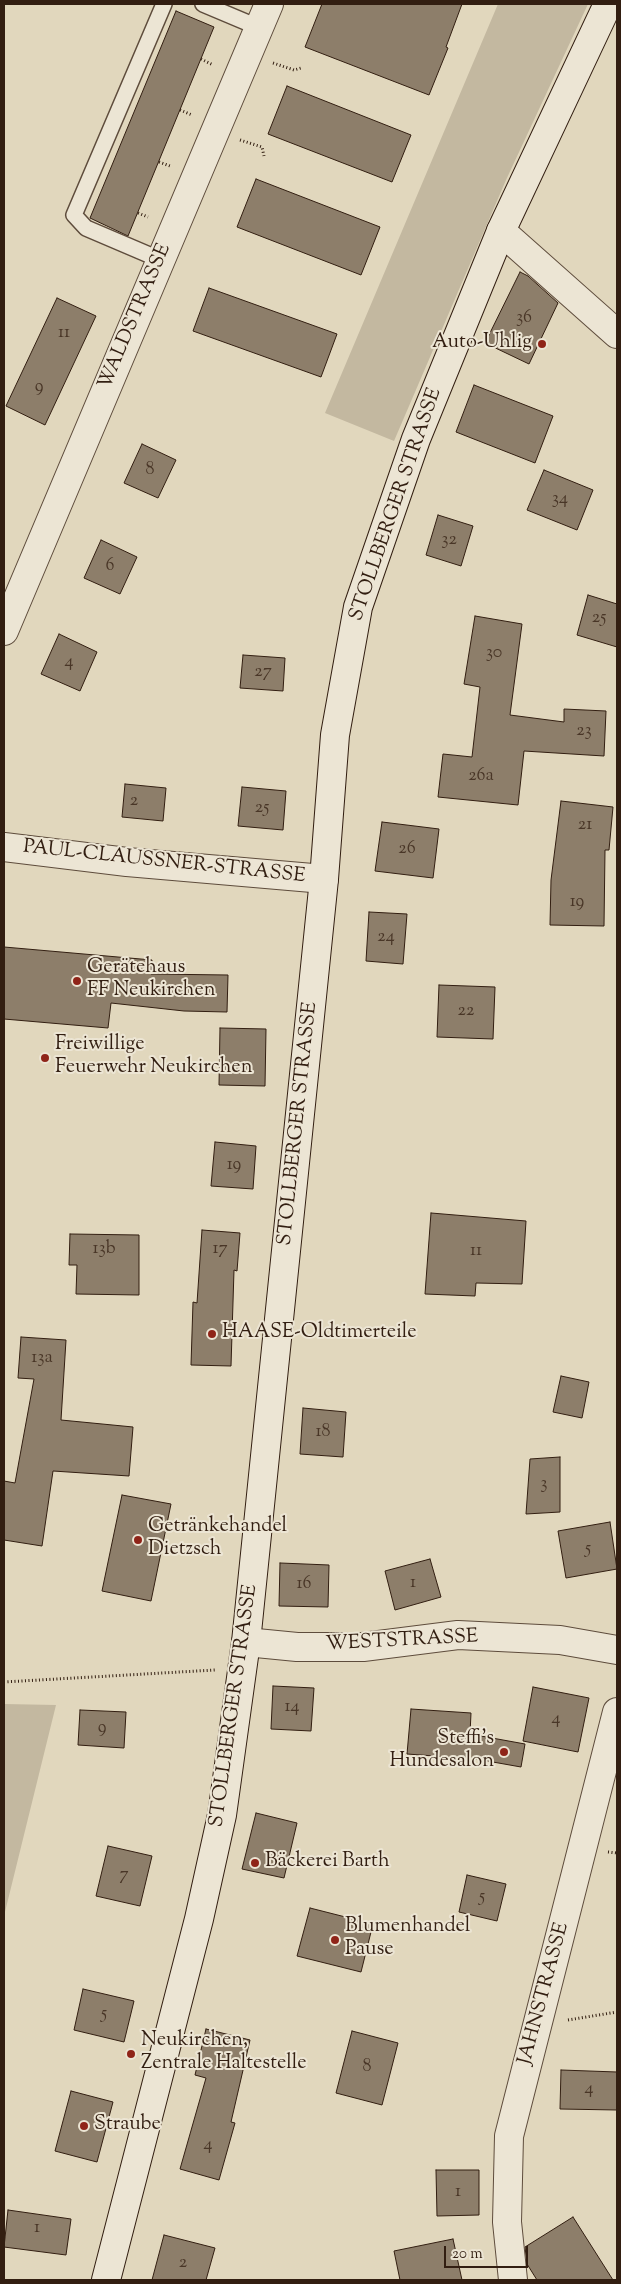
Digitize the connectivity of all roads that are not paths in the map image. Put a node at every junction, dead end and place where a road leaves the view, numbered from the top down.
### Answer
1 (164, 4) edge
2 (203, 4) edge
3 (608, 4) edge
4 (264, 16) edge
5 (502, 231) junction
6 (161, 260) junction
7 (617, 334) edge
8 (4, 631) edge
9 (4, 847) edge
10 (324, 879) junction
11 (246, 1642) junction
12 (617, 1650) edge
13 (617, 1712) edge
14 (106, 2280) edge
15 (513, 2280) edge

1 - 6 lane
2 - 4 lane
3 - 5 main road, STOLLBERGER STRASSE
4 - 6 main road, WALDSTRASSE
5 - 7 main road
5 - 10 main road, STOLLBERGER STRASSE
6 - 8 main road, WALDSTRASSE
9 - 10 main road, PAUL-CLAUSSNER-STRASSE
10 - 11 main road, STOLLBERGER STRASSE
11 - 12 main road, WESTSTRASSE
11 - 14 main road, STOLLBERGER STRASSE
13 - 15 main road, JAHNSTRASSE

